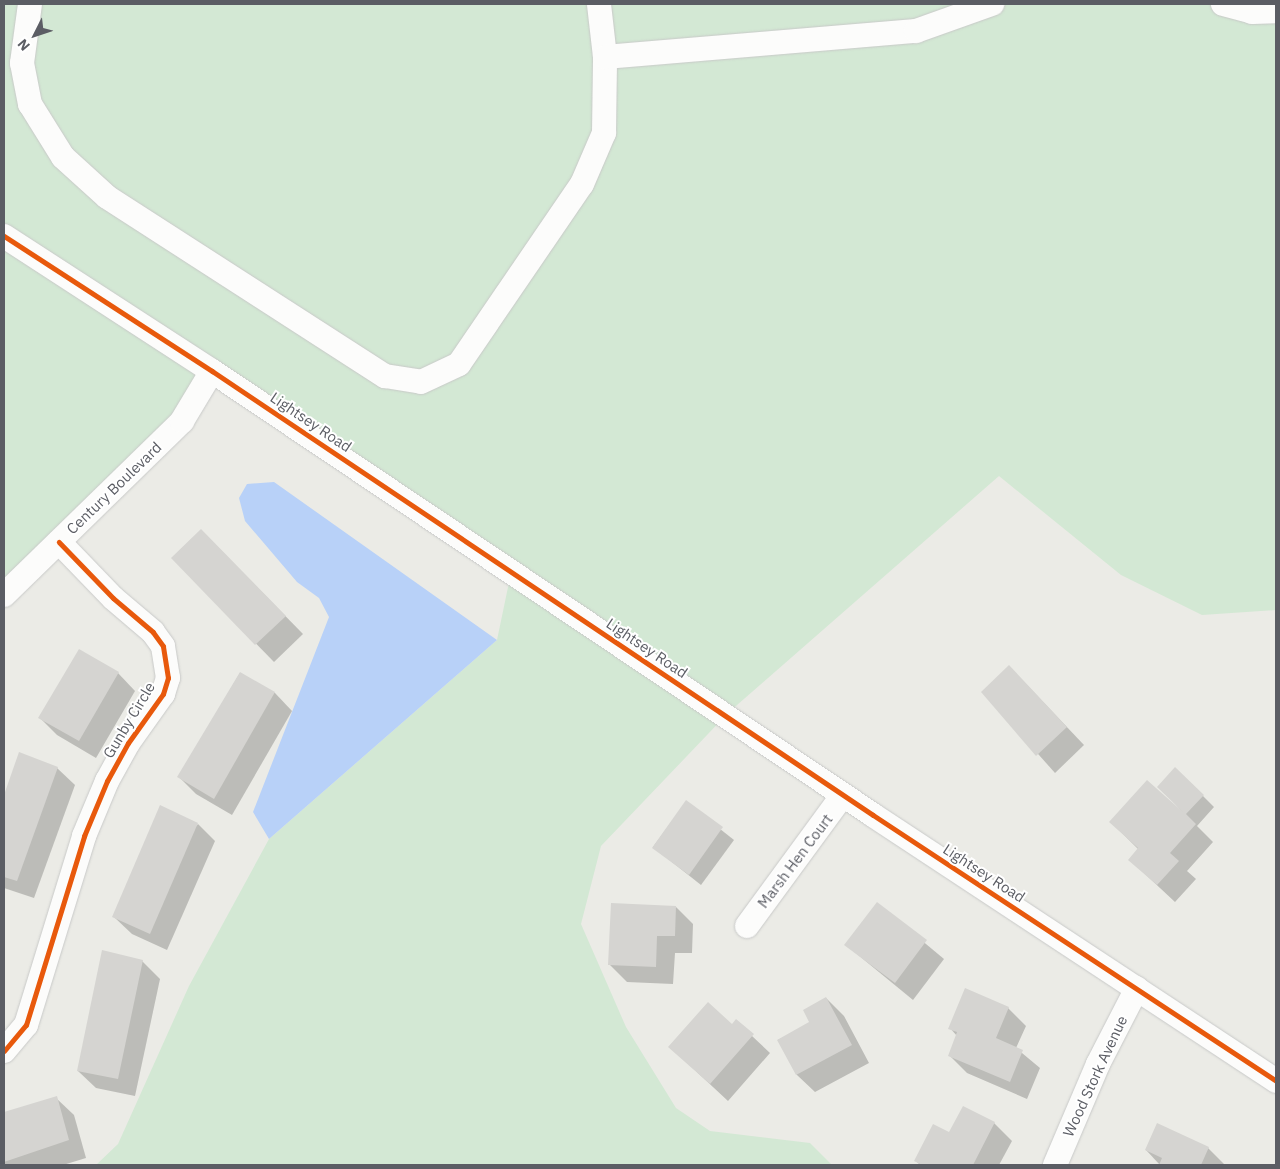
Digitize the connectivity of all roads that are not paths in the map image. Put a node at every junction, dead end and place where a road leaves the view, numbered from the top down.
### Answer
1 (30, 4) edge
2 (599, 4) edge
3 (992, 4) edge
4 (1223, 4) edge
5 (963, 9) edge
6 (1276, 11) edge
7 (604, 57) junction
8 (4, 236) edge
9 (212, 371) junction
10 (59, 542) junction
11 (4, 595) edge
12 (844, 796) junction
13 (747, 926) dead end
14 (1137, 988) junction
15 (4, 1051) edge
16 (1276, 1081) edge
17 (1055, 1165) edge

1 - 7 street
2 - 7 street
3 - 5 street
4 - 6 street
5 - 7 street
8 - 9 street, Lightsey Road
9 - 10 street, Century Boulevard
9 - 12 street, Lightsey Road
10 - 11 street, Century Boulevard
10 - 15 street, Gunby Circle
12 - 13 street, Marsh Hen Court
12 - 14 street, Lightsey Road
14 - 16 street, Lightsey Road
14 - 17 street, Wood Stork Avenue

